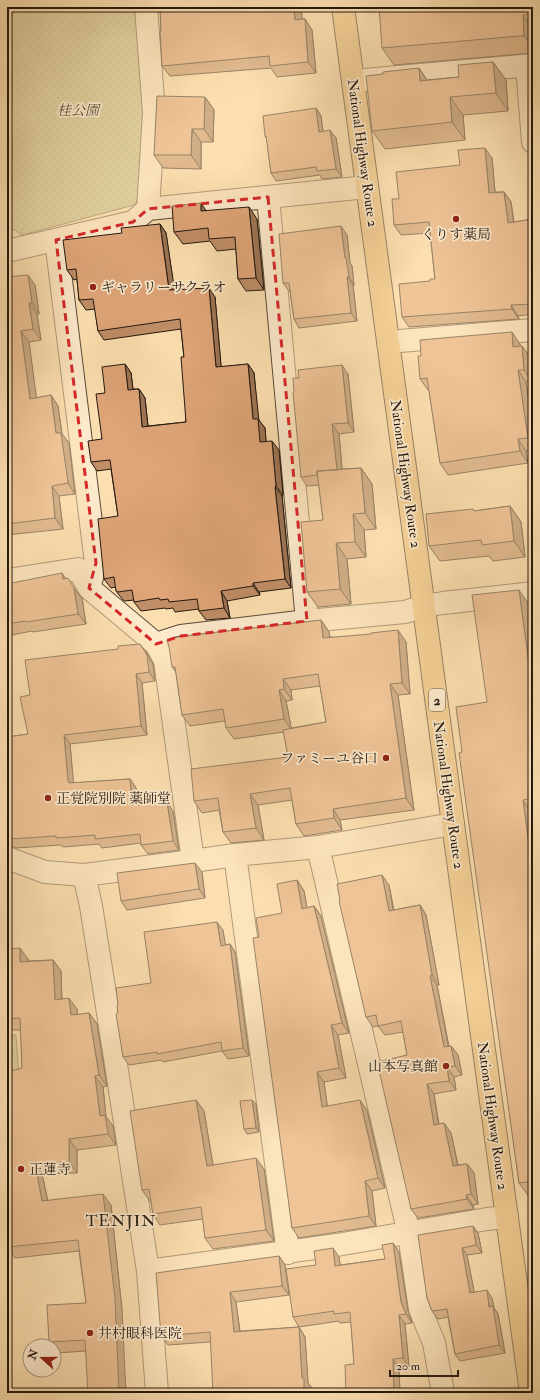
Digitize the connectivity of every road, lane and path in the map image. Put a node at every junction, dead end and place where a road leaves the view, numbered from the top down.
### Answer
1 (146, 7) edge
2 (343, 7) edge
3 (530, 66) edge
4 (353, 82) junction
5 (533, 142) edge
6 (367, 187) junction
7 (268, 197) junction
8 (148, 209) junction
9 (56, 240) junction
10 (7, 251) edge
11 (533, 330) edge
12 (388, 342) junction
13 (7, 580) edge
14 (89, 588) junction
15 (533, 594) edge
16 (424, 606) junction
17 (307, 620) junction
18 (156, 644) junction
19 (453, 824) junction
20 (318, 847) junction
21 (235, 855) junction
22 (7, 858) edge
23 (193, 862) junction
24 (84, 875) junction
25 (506, 1217) junction
26 (408, 1234) junction
27 (288, 1253) junction
28 (148, 1271) junction
29 (158, 1393) edge
30 (443, 1393) edge
31 (531, 1393) edge

1 - 8 street
2 - 4 highway, National Highway Route 2 / 2
3 - 4 street
3 - 5 street
4 - 6 highway, National Highway Route 2 / 2
6 - 7 street
6 - 12 highway, National Highway Route 2 / 2
7 - 8 street
7 - 17 street
8 - 9 street
9 - 10 street
9 - 14 street
11 - 12 street
12 - 16 highway, National Highway Route 2 / 2
13 - 14 street
14 - 18 street
15 - 16 street
16 - 17 street
16 - 19 highway, National Highway Route 2 / 2
17 - 18 street
18 - 23 street
19 - 20 street
19 - 25 highway, National Highway Route 2 / 2
20 - 21 street
20 - 26 street
21 - 23 street
21 - 27 street
22 - 24 street
23 - 24 street
24 - 28 street
25 - 26 street
25 - 31 highway, National Highway Route 2 / 2
26 - 27 street
26 - 30 street
27 - 28 street
28 - 29 street

